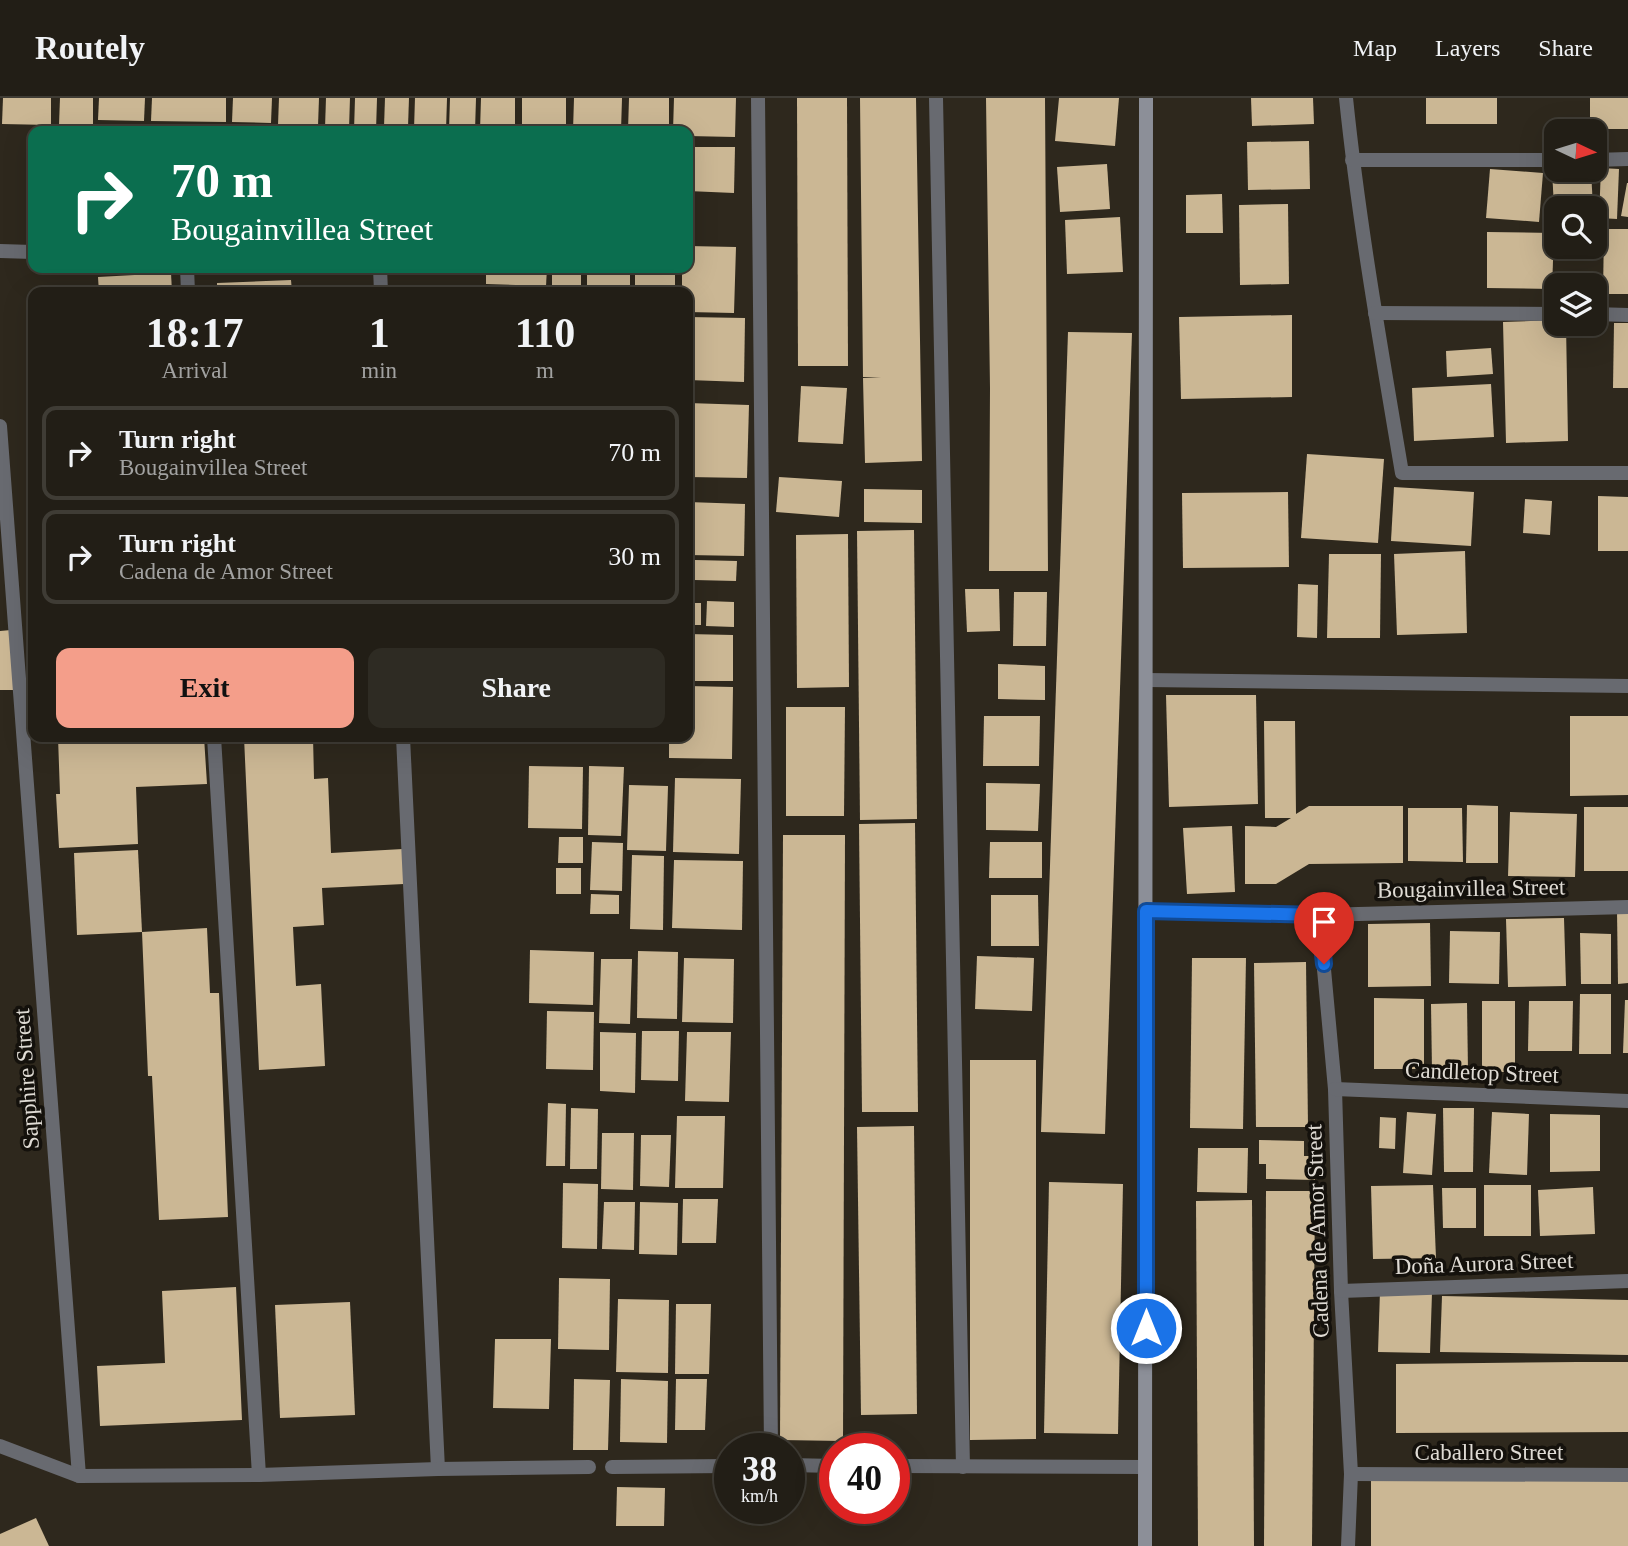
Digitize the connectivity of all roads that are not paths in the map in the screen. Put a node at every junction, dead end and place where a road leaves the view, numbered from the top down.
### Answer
1 (758, 98) edge
2 (936, 98) edge
3 (1146, 98) edge
4 (1346, 98) edge
5 (1628, 159) edge
6 (1352, 160) junction
7 (1544, 160) edge
8 (1607, 160) edge
9 (0, 251) edge
10 (28, 252) edge
11 (1375, 313) junction
12 (1544, 314) edge
13 (1607, 314) edge
14 (1628, 315) edge
15 (0, 426) edge
16 (1628, 473) edge
17 (1146, 680) junction
18 (1628, 686) edge
19 (215, 742) edge
20 (402, 742) edge
21 (1628, 907) edge
22 (1146, 911) junction
23 (1319, 915) junction
24 (1335, 1089) junction
25 (1628, 1101) edge
26 (1628, 1281) edge
27 (1341, 1291) junction
28 (771, 1433) edge
29 (0, 1446) edge
30 (714, 1466) edge
31 (910, 1466) edge
32 (589, 1467) dead end
33 (612, 1467) dead end
34 (963, 1467) junction
35 (1145, 1467) junction
36 (438, 1469) junction
37 (1351, 1474) junction
38 (258, 1475) junction
39 (1628, 1475) edge
40 (79, 1476) junction
41 (1145, 1546) edge
42 (1348, 1546) edge

1 - 28 street
2 - 34 street
3 - 17 street
4 - 6 street
5 - 8 street
6 - 7 street
6 - 11 street
9 - 10 street
11 - 12 street
11 - 16 street
13 - 14 street
15 - 40 street, Sapphire Street
17 - 18 street
17 - 22 street
19 - 38 street
20 - 36 street
21 - 23 street, Bougainvillea Street
22 - 23 street, Bougainvillea Street
22 - 35 street
23 - 24 street, Cadena de Amor Street
24 - 25 street, Candletop Street
24 - 27 street, Cadena de Amor Street
26 - 27 street, Doña Aurora Street
27 - 37 street, Cadena de Amor Street
29 - 40 street
30 - 33 street
31 - 34 street
32 - 36 street
34 - 35 street
35 - 41 street
36 - 38 street
37 - 39 street, Caballero Street
37 - 42 street, Cadena de Amor Street
38 - 40 street

